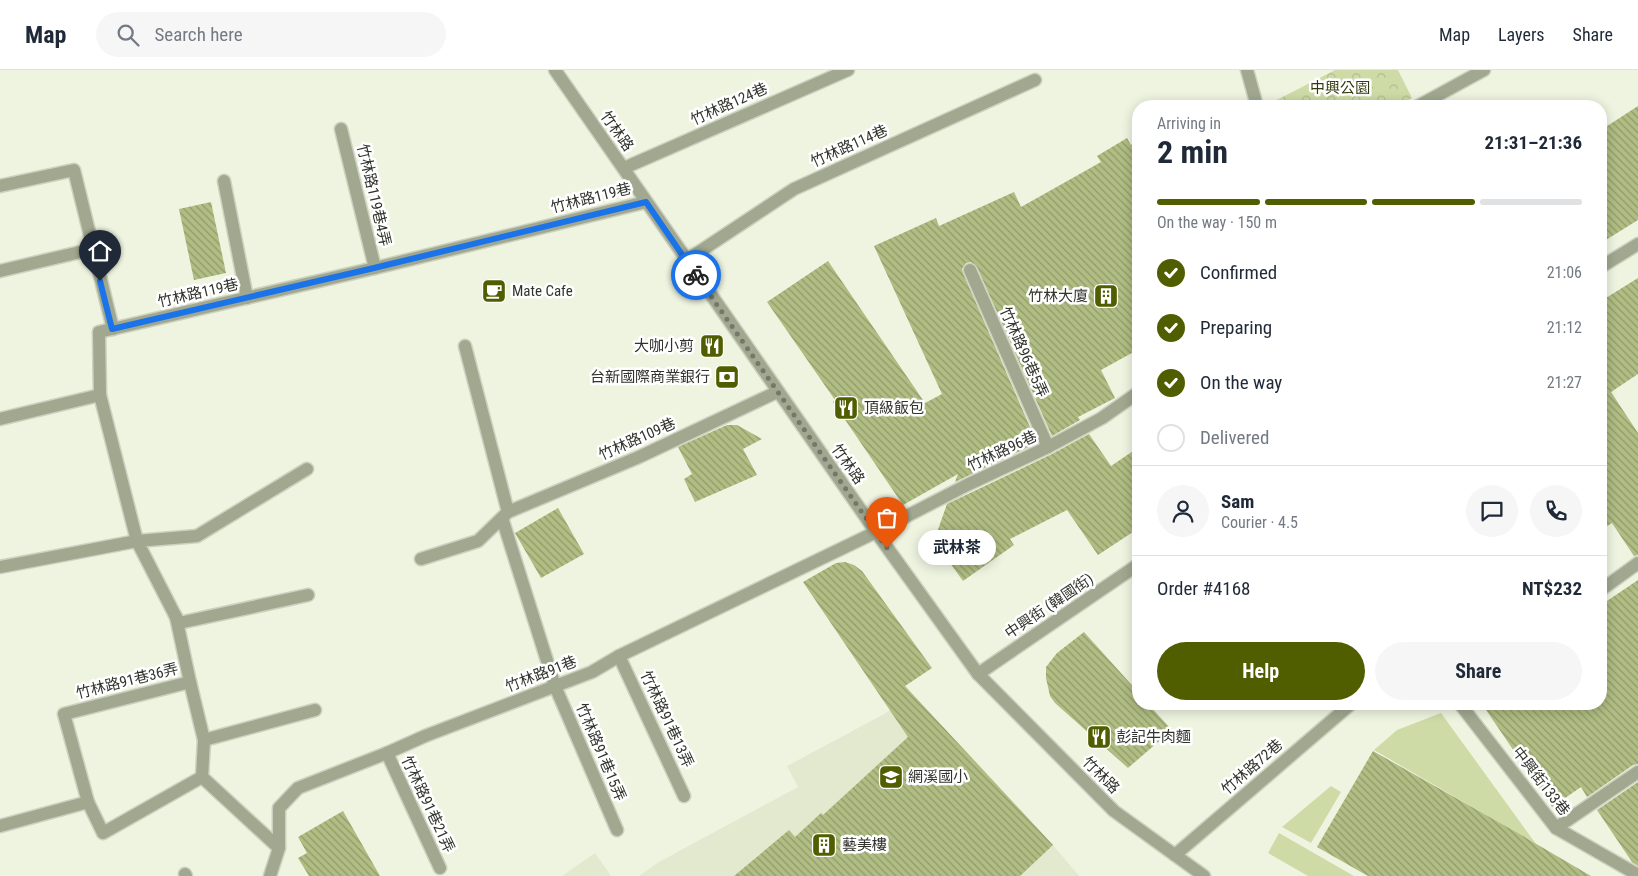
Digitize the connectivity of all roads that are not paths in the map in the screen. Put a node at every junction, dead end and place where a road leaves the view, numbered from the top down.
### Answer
1 (555, 70) edge
2 (848, 70) edge
3 (1248, 70) edge
4 (1484, 70) edge
5 (1035, 80) dead end
6 (1256, 100) edge
7 (1429, 100) edge
8 (341, 129) dead end
9 (624, 168) junction
10 (224, 182) dead end
11 (0, 186) edge
12 (646, 202) junction
13 (1638, 244) edge
14 (93, 250) junction
15 (687, 260) junction
16 (1607, 263) edge
17 (374, 268) junction
18 (970, 270) dead end
19 (0, 272) edge
20 (246, 298) junction
21 (112, 329) junction
22 (465, 346) dead end
23 (777, 392) junction
24 (100, 395) junction
25 (1132, 397) edge
26 (0, 419) edge
27 (1048, 447) junction
28 (307, 470) dead end
29 (505, 515) junction
30 (876, 532) junction
31 (137, 541) junction
32 (421, 559) dead end
33 (1638, 563) edge
34 (0, 567) edge
35 (1132, 569) edge
36 (1607, 586) edge
37 (308, 594) dead end
38 (176, 617) junction
39 (620, 656) junction
40 (978, 674) junction
41 (190, 682) junction
42 (555, 686) junction
43 (315, 710) dead end
44 (1344, 710) edge
45 (1465, 710) edge
46 (204, 740) junction
47 (387, 753) junction
48 (1638, 772) edge
49 (202, 777) junction
50 (684, 796) dead end
51 (88, 802) junction
52 (0, 826) edge
53 (1556, 828) junction
54 (617, 830) dead end
55 (279, 848) junction
56 (1175, 855) junction
57 (440, 868) dead end
58 (270, 876) edge
59 (1204, 876) edge
60 (1638, 876) edge

1 - 9 street, 竹林路
2 - 9 street, 竹林路124巷
3 - 6 street
4 - 7 street
5 - 15 street, 竹林路114巷
8 - 17 street, 竹林路119巷4弄
9 - 12 street, 竹林路
10 - 20 street
11 - 14 street
12 - 15 street, 竹林路
12 - 17 street, 竹林路119巷
13 - 16 street
14 - 19 street
14 - 21 street
15 - 23 street, 竹林路
17 - 20 street, 竹林路119巷
18 - 27 street, 竹林路96巷5弄
20 - 21 street, 竹林路119巷
21 - 24 street
22 - 29 street
23 - 29 street, 竹林路109巷
23 - 30 street, 竹林路
24 - 26 street
24 - 31 street
25 - 27 street, 竹林路96巷
27 - 30 street, 竹林路96巷
28 - 31 street
29 - 32 street, 竹林路109巷
29 - 42 street, 竹林路91巷15弄
30 - 39 street, 竹林路91巷
30 - 40 street, 竹林路
31 - 34 street
31 - 38 street
33 - 36 street
35 - 40 street, 中興街 (韓國街)
37 - 38 street
38 - 41 street
39 - 42 street, 竹林路91巷
39 - 50 street, 竹林路91巷13弄
40 - 56 street, 竹林路
41 - 46 street, 竹林路91巷36弄
41 - 51 street, 竹林路91巷36弄
42 - 47 street, 竹林路91巷
42 - 54 street, 竹林路91巷15弄
43 - 46 street
44 - 56 street, 竹林路72巷
45 - 53 street, 中興街133巷
46 - 49 street, 竹林路91巷36弄
47 - 55 street, 竹林路91巷
47 - 57 street, 竹林路91巷21弄
48 - 53 street
49 - 51 street, 竹林路91巷36弄
49 - 55 street
51 - 52 street
53 - 60 street, 中興街133巷
55 - 58 street, 竹林路91巷
56 - 59 street, 竹林路

